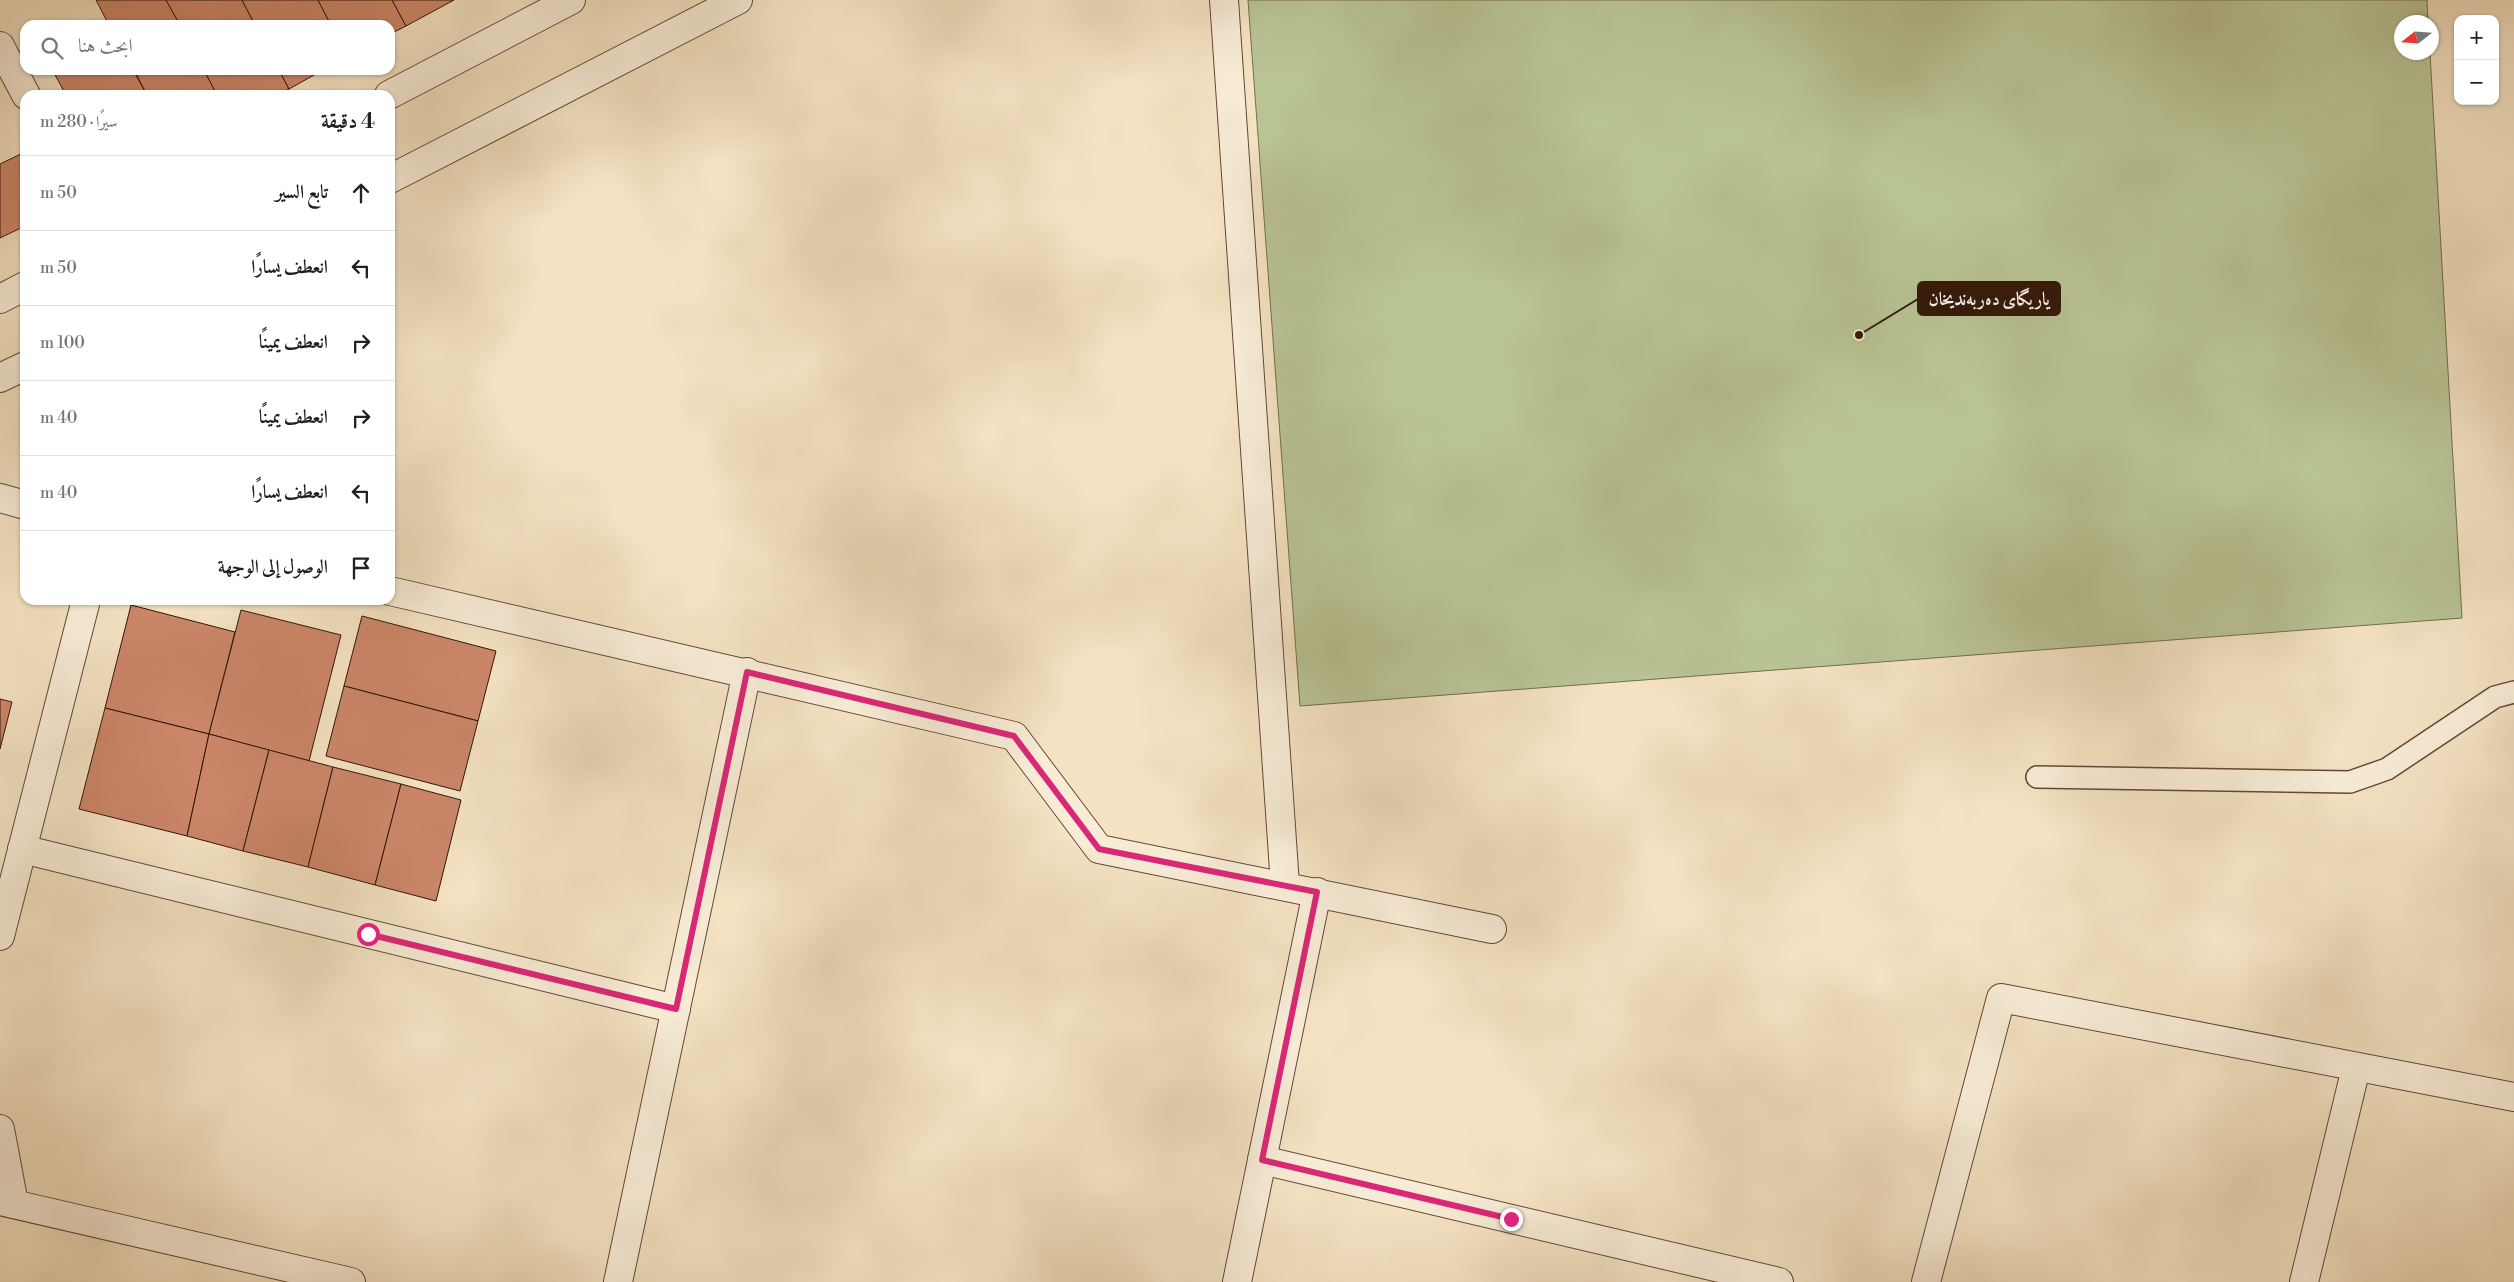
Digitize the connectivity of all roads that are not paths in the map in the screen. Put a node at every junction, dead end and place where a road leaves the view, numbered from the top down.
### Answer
1 (571, 0) edge
2 (738, 0) edge
3 (1224, 0) edge
4 (0, 46) edge
5 (23, 90) edge
6 (395, 92) edge
7 (395, 176) edge
8 (20, 289) edge
9 (0, 299) edge
10 (20, 368) edge
11 (0, 378) edge
12 (0, 498) edge
13 (20, 504) edge
14 (395, 592) edge
15 (85, 605) edge
16 (747, 672) junction
17 (2514, 692) edge
18 (2036, 777) dead end
19 (22, 849) junction
20 (1285, 885) junction
21 (1317, 892) junction
22 (1492, 929) dead end
23 (0, 936) edge
24 (676, 1009) junction
25 (2356, 1068) junction
26 (2514, 1097) edge
27 (0, 1129) edge
28 (1262, 1160) junction
29 (7, 1202) edge
30 (351, 1282) edge
31 (618, 1282) edge
32 (1237, 1282) edge
33 (1779, 1282) edge
34 (1926, 1282) edge
35 (2304, 1282) edge

1 - 6 street
2 - 7 street
3 - 20 street
4 - 5 street
8 - 9 street
10 - 11 street
12 - 13 street
14 - 16 street
15 - 19 street
16 - 20 street
16 - 24 street
17 - 18 lane
19 - 23 street
19 - 24 street
20 - 21 street
21 - 22 street
21 - 28 street
24 - 31 street
25 - 26 street
25 - 34 street
25 - 35 street
27 - 29 street
28 - 32 street
28 - 33 street
29 - 30 street

